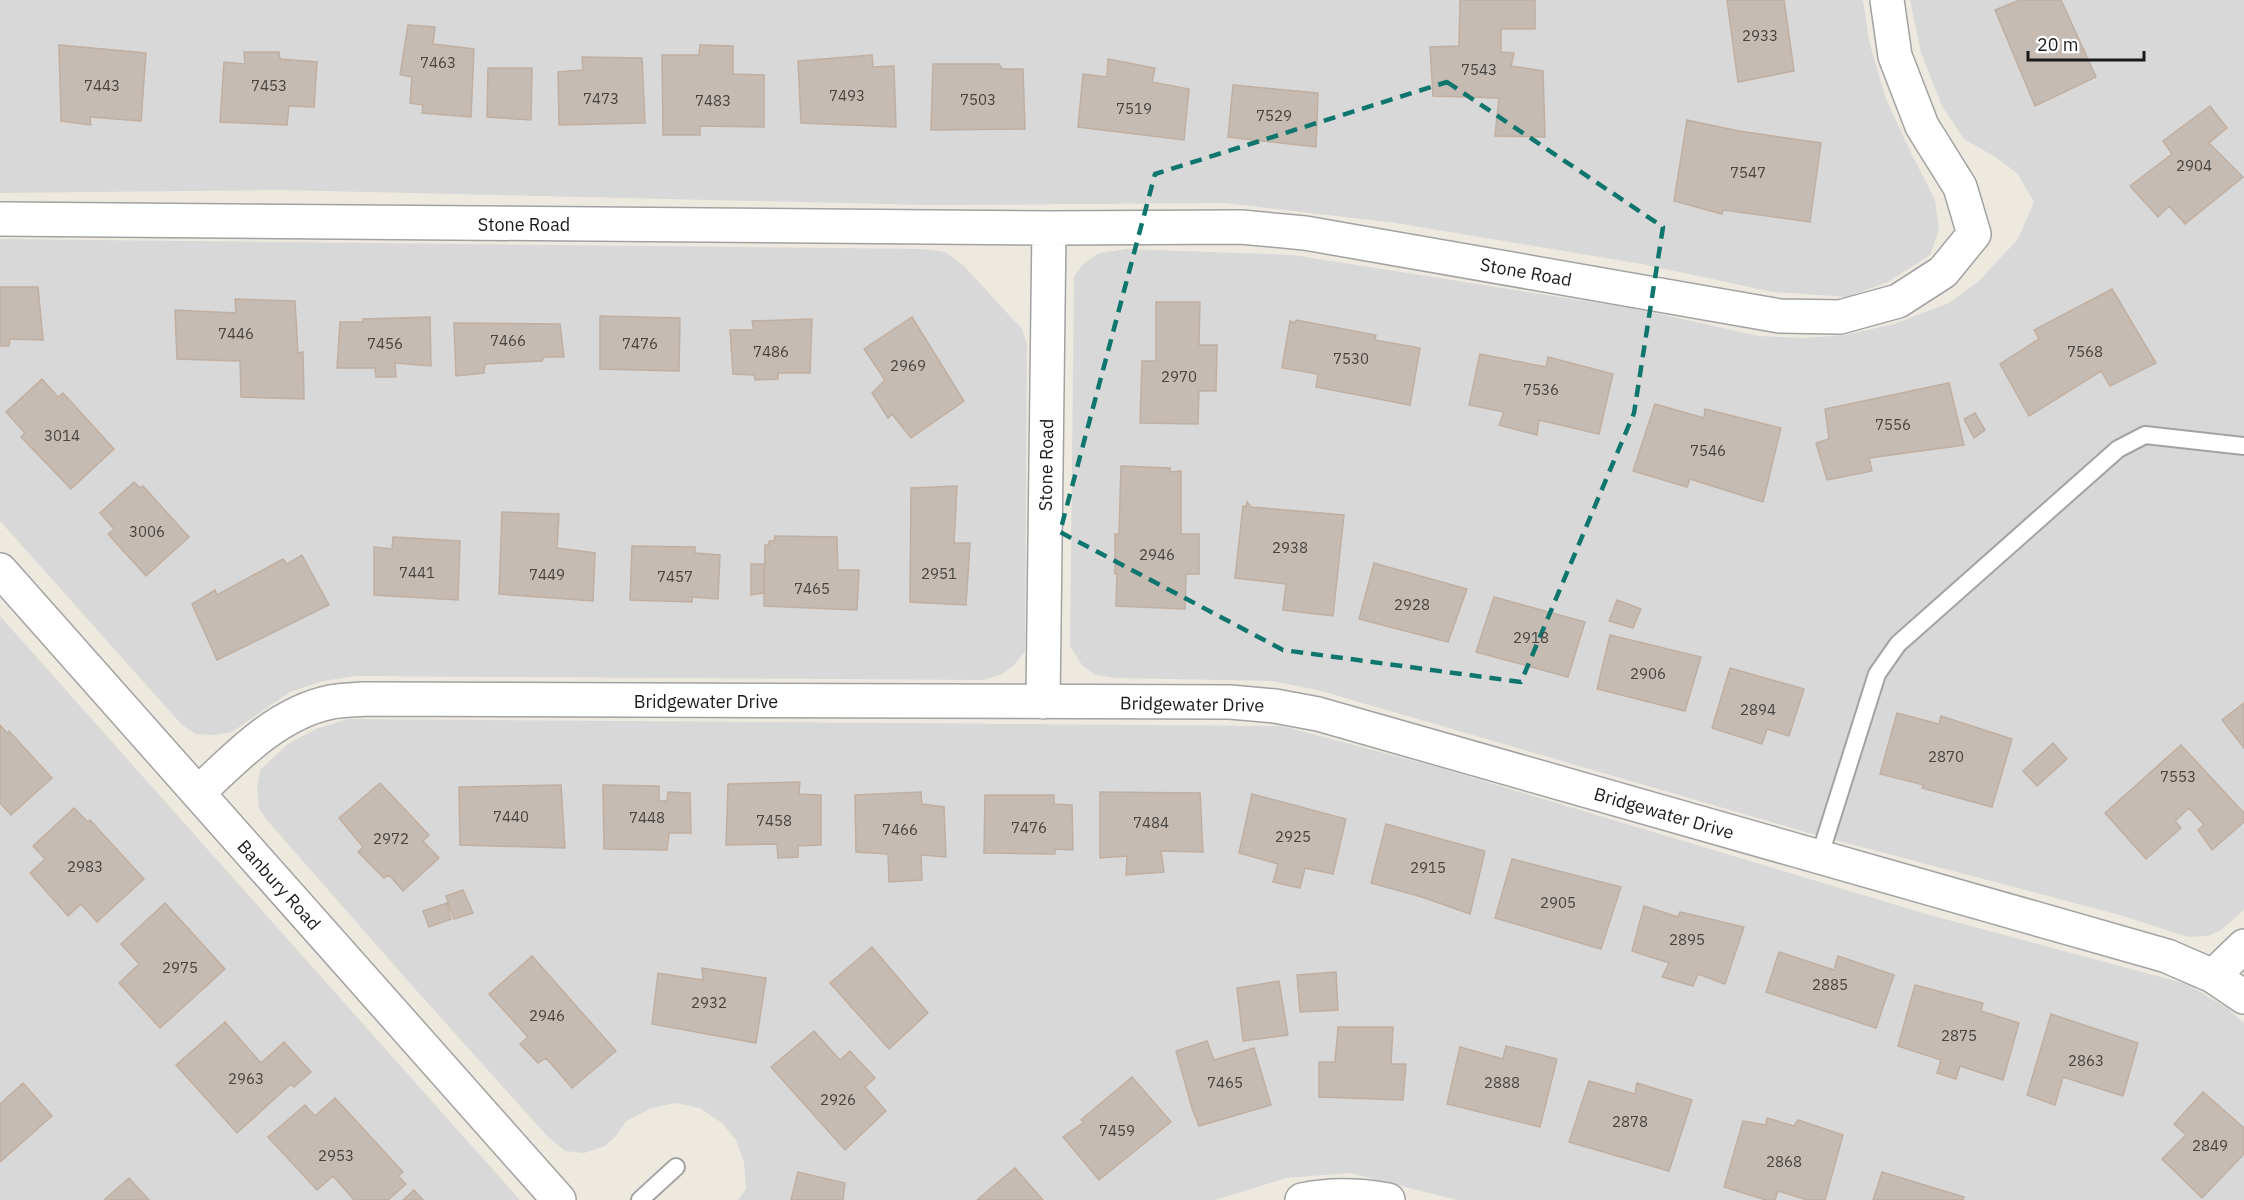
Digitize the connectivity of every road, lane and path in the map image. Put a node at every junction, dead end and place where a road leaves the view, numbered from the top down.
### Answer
1 (1887, 0) edge
2 (0, 219) edge
3 (1049, 228) junction
4 (2244, 446) edge
5 (0, 570) edge
6 (1043, 702) junction
7 (198, 793) junction
8 (1819, 858) junction
9 (2244, 945) edge
10 (2213, 976) junction
11 (2244, 997) edge
12 (676, 1167) dead end
13 (559, 1200) edge
14 (640, 1200) edge
15 (1302, 1200) edge
16 (1388, 1200) edge

1 - 3 street, Stone Road
2 - 3 street, Stone Road
3 - 6 street, Stone Road
4 - 8 lane
5 - 7 street, Banbury Road
6 - 7 street, Bridgewater Drive
6 - 8 street, Bridgewater Drive
7 - 13 street, Banbury Road
8 - 10 street, Bridgewater Drive
9 - 10 street
10 - 11 street, Bridgewater Drive
12 - 14 lane
15 - 16 street

